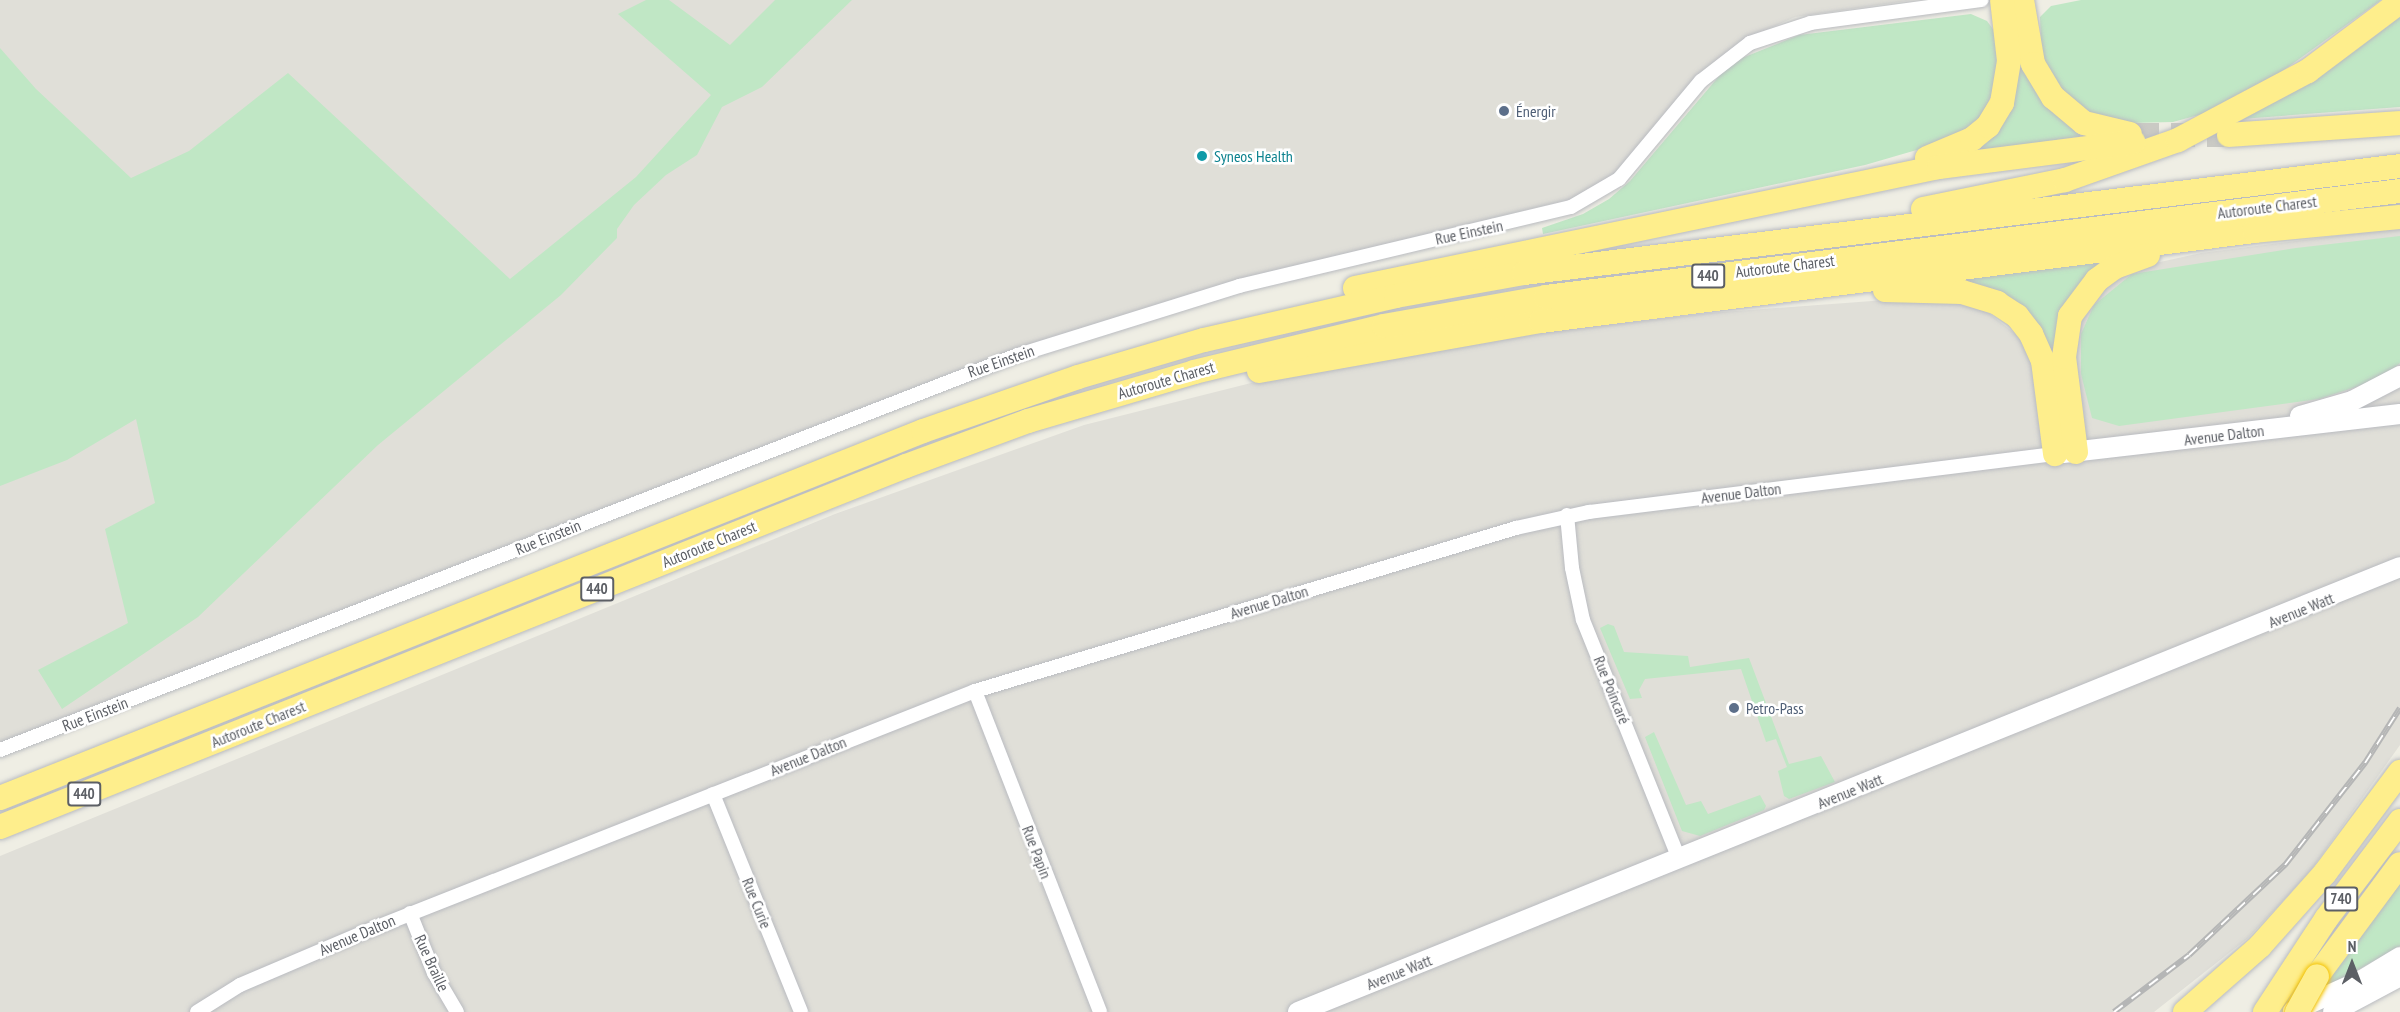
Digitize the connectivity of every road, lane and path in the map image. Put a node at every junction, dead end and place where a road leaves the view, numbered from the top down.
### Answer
1 (1981, 0) edge
2 (2001, 0) edge
3 (2022, 0) edge
4 (2392, 9) edge
5 (2400, 123) edge
6 (2229, 135) tunnel mouth
7 (2400, 166) edge
8 (2400, 191) edge
9 (1792, 197) junction
10 (2400, 217) edge
11 (2310, 227) junction
12 (1524, 273) junction
13 (1688, 302) junction
14 (1139, 358) junction
15 (2400, 376) edge
16 (2400, 414) edge
17 (1028, 422) junction
18 (2239, 434) junction
19 (2065, 453) junction
20 (1567, 516) junction
21 (2400, 567) edge
22 (975, 691) junction
23 (0, 750) edge
24 (167, 760) junction
25 (63, 771) junction
26 (2400, 772) edge
27 (0, 792) edge
28 (713, 794) junction
29 (0, 798) edge
30 (2400, 821) edge
31 (0, 827) edge
32 (0, 844) edge
33 (1679, 859) junction
34 (2400, 864) edge
35 (410, 913) junction
36 (2400, 957) edge
37 (2236, 968) junction
38 (2400, 976) edge
39 (197, 1012) edge
40 (457, 1012) edge
41 (801, 1012) edge
42 (1100, 1012) edge
43 (1299, 1012) edge
44 (2185, 1012) edge
45 (2196, 1012) edge
46 (2265, 1012) edge
47 (2291, 1012) edge
48 (2297, 1012) edge
49 (2333, 1012) edge

1 - 23 street, Rue Einstein
2 - 9 highway
3 - 9 highway
4 - 12 highway
5 - 6 highway
7 - 12 highway, Autoroute Charest / 440
8 - 17 highway, Autoroute Charest / 440
9 - 14 highway
10 - 11 highway
11 - 13 highway
11 - 19 highway
12 - 14 highway, Autoroute Charest / 440
13 - 17 highway
13 - 19 highway
14 - 25 highway, Autoroute Charest / 440
15 - 18 street
16 - 18 street, Avenue Dalton
17 - 24 highway, Autoroute Charest / 440
18 - 19 street, Avenue Dalton
19 - 20 street, Avenue Dalton
20 - 22 street, Avenue Dalton
20 - 33 street, Rue Poincaré
21 - 33 street, Avenue Watt
22 - 28 street, Avenue Dalton
22 - 42 street, Rue Papin
24 - 31 highway, Autoroute Charest / 440
24 - 32 highway
25 - 27 highway
25 - 29 highway, Autoroute Charest / 440
26 - 37 highway
28 - 35 street, Avenue Dalton
28 - 41 street, Rue Curie
30 - 46 highway, 740
33 - 43 street, Avenue Watt
34 - 48 highway, 740, bridge
35 - 39 street, Avenue Dalton
35 - 40 street, Rue Braille
36 - 47 street
37 - 44 highway
37 - 45 highway
38 - 49 street

